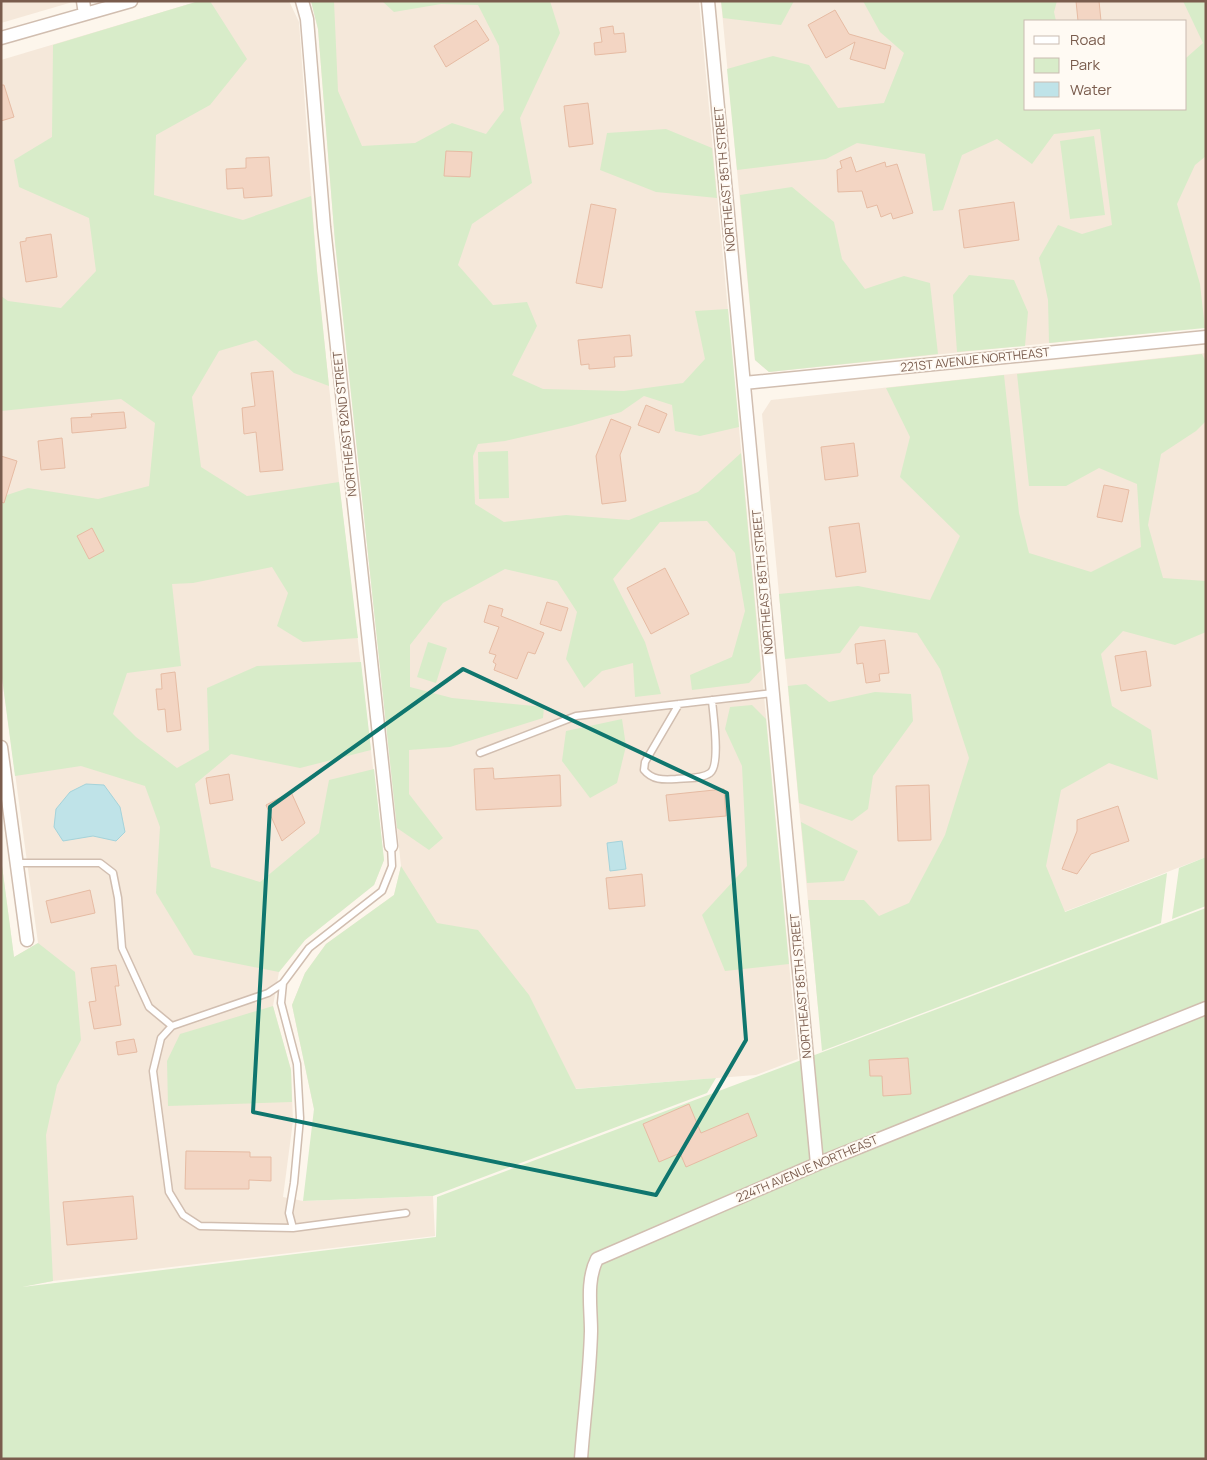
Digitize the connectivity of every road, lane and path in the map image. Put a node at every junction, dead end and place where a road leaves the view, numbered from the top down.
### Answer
1 (131, 1) edge
2 (302, 1) edge
3 (708, 1) edge
4 (84, 8) edge
5 (1, 38) edge
6 (1206, 337) edge
7 (744, 384) junction
8 (773, 693) junction
9 (712, 700) junction
10 (679, 704) junction
11 (1, 748) edge
12 (480, 753) dead end
13 (391, 846) joint
14 (17, 863) junction
15 (27, 940) dead end
16 (283, 983) junction
17 (1206, 1008) edge
18 (172, 1026) junction
19 (817, 1164) junction
20 (406, 1213) dead end
21 (293, 1228) junction
22 (581, 1459) edge

1 - 4 street
2 - 13 street, NORTHEAST 82ND STREET
3 - 7 street, NORTHEAST 85TH STREET
4 - 5 street
6 - 7 street, 221ST AVENUE NORTHEAST
7 - 8 street, NORTHEAST 85TH STREET
8 - 9 lane
8 - 19 street, NORTHEAST 85TH STREET
9 - 10 lane
9 - 10 lane
10 - 12 lane
11 - 14 street
13 - 16 lane
14 - 15 street
14 - 18 lane
16 - 18 lane
16 - 21 lane
17 - 19 street, 224TH AVENUE NORTHEAST
18 - 21 lane
19 - 22 street, 224TH AVENUE NORTHEAST
20 - 21 lane

